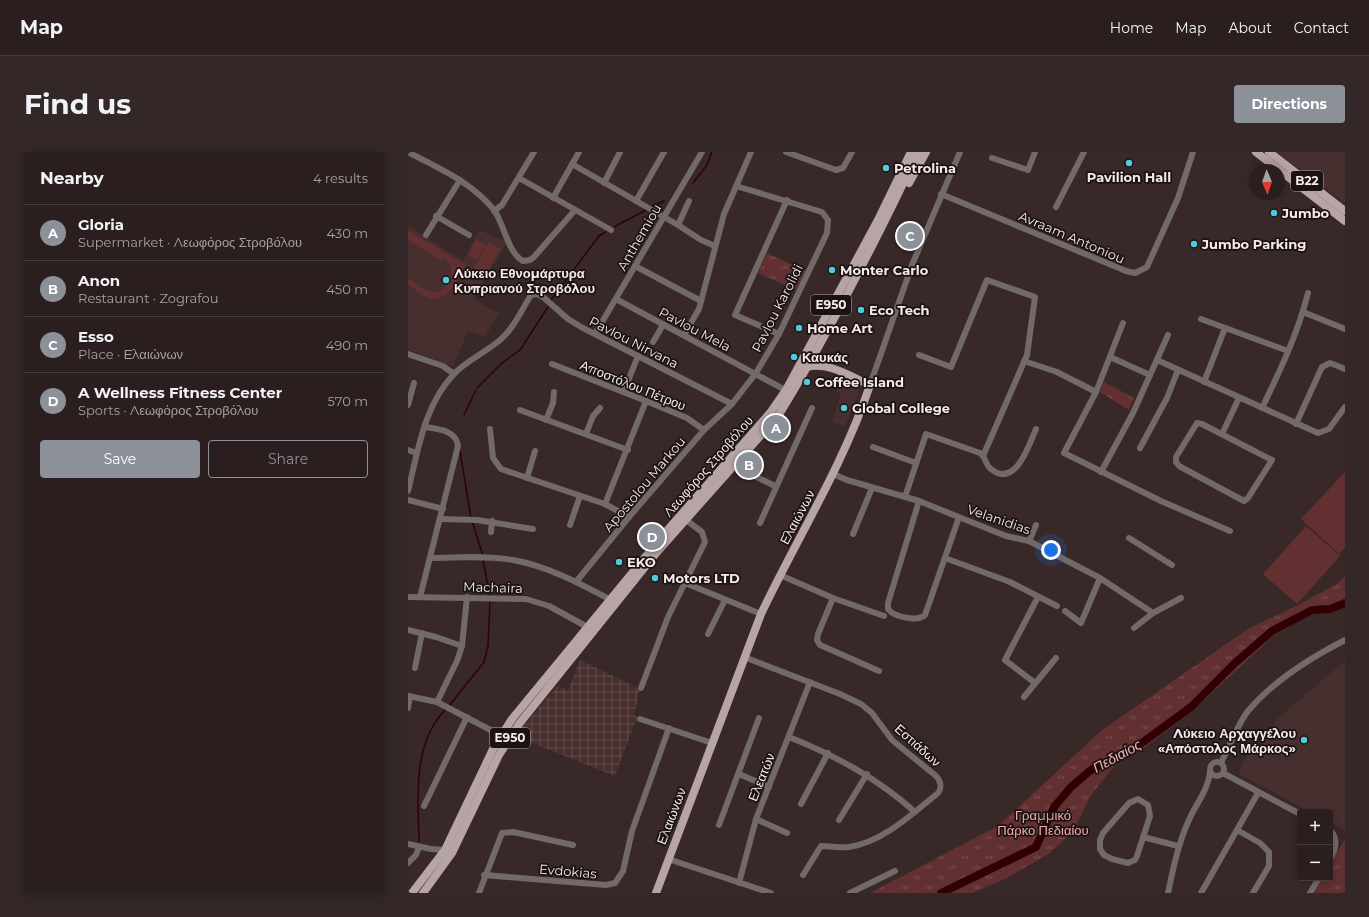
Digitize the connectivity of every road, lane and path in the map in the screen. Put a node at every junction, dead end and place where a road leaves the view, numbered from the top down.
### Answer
1 (534, 152) edge
2 (579, 152) edge
3 (620, 152) edge
4 (664, 152) edge
5 (702, 152) edge
6 (751, 152) edge
7 (786, 152) edge
8 (852, 152) edge
9 (904, 152) edge
10 (911, 152) edge
11 (918, 152) edge
12 (926, 152) edge
13 (960, 152) edge
14 (1035, 152) edge
15 (1084, 152) edge
16 (1193, 152) edge
17 (1256, 152) edge
18 (1269, 152) edge
19 (410, 154) edge
20 (992, 158) dead end
21 (572, 164) junction
22 (519, 178) junction
23 (460, 180) junction
24 (604, 183) junction
25 (736, 186) junction
26 (941, 194) junction
27 (553, 198) junction
28 (787, 200) junction
29 (636, 201) junction
30 (689, 201) dead end
31 (1056, 207) dead end
32 (575, 210) junction
33 (494, 211) junction
34 (1345, 211) edge
35 (436, 216) junction
36 (663, 217) junction
37 (1345, 221) edge
38 (881, 222) junction
39 (678, 225) junction
40 (611, 230) dead end
41 (426, 235) dead end
42 (469, 235) dead end
43 (714, 246) junction
44 (635, 266) junction
45 (1308, 294) dead end
46 (616, 299) junction
47 (701, 301) junction
48 (1303, 312) junction
49 (1201, 319) dead end
50 (1123, 323) dead end
51 (663, 325) junction
52 (1225, 328) junction
53 (1345, 329) edge
54 (595, 334) junction
55 (779, 334) junction
56 (684, 335) junction
57 (1168, 335) dead end
58 (653, 342) dead end
59 (816, 351) junction
60 (1288, 351) junction
61 (408, 354) edge
62 (919, 355) dead end
63 (638, 356) junction
64 (1110, 357) junction
65 (1157, 360) junction
66 (1024, 361) junction
67 (552, 364) dead end
68 (807, 367) junction
69 (828, 367) junction
70 (1345, 369) edge
71 (1178, 370) junction
72 (756, 373) junction
73 (454, 374) junction
74 (1150, 375) junction
75 (1204, 382) junction
76 (414, 383) dead end
77 (870, 385) junction
78 (624, 391) junction
79 (554, 392) dead end
80 (789, 392) junction
81 (1096, 392) junction
82 (1239, 398) junction
83 (646, 401) junction
84 (732, 404) junction
85 (408, 405) edge
86 (1345, 407) edge
87 (600, 408) dead end
88 (812, 408) dead end
89 (1262, 408) junction
90 (520, 410) dead end
91 (546, 420) junction
92 (1296, 424) junction
93 (425, 427) junction
94 (490, 429) dead end
95 (1036, 429) dead end
96 (704, 430) junction
97 (586, 434) junction
98 (1222, 434) junction
99 (873, 448) dead end
100 (1140, 448) dead end
101 (408, 450) edge
102 (628, 450) junction
103 (535, 451) dead end
104 (417, 452) junction
105 (983, 456) junction
106 (916, 463) junction
107 (730, 464) junction
108 (1101, 472) junction
109 (834, 474) junction
110 (526, 478) junction
111 (775, 486) junction
112 (872, 488) junction
113 (408, 491) edge
114 (580, 496) junction
115 (905, 497) junction
116 (408, 500) edge
117 (919, 501) junction
118 (605, 504) junction
119 (443, 509) junction
120 (629, 517) junction
121 (959, 517) junction
122 (440, 519) junction
123 (686, 520) junction
124 (492, 521) junction
125 (760, 523) dead end
126 (570, 525) dead end
127 (1036, 525) dead end
128 (533, 529) dead end
129 (1230, 531) dead end
130 (491, 532) dead end
131 (853, 534) dead end
132 (1129, 538) dead end
133 (1029, 541) junction
134 (430, 558) junction
135 (945, 558) junction
136 (1172, 565) dead end
137 (780, 575) junction
138 (1100, 578) junction
139 (576, 582) junction
140 (685, 583) junction
141 (1038, 596) junction
142 (408, 597) edge
143 (420, 597) junction
144 (467, 597) junction
145 (833, 598) junction
146 (1181, 598) dead end
147 (609, 599) junction
148 (724, 600) junction
149 (1056, 606) dead end
150 (1065, 611) dead end
151 (1153, 613) junction
152 (761, 614) junction
153 (884, 616) dead end
154 (591, 628) junction
155 (1134, 628) dead end
156 (408, 630) edge
157 (422, 633) junction
158 (708, 634) dead end
159 (1345, 640) edge
160 (462, 646) junction
161 (744, 657) junction
162 (1056, 658) dead end
163 (415, 668) dead end
164 (879, 671) dead end
165 (810, 682) junction
166 (1035, 682) junction
167 (641, 688) dead end
168 (409, 696) edge
169 (1024, 697) dead end
170 (437, 702) junction
171 (408, 708) edge
172 (466, 717) junction
173 (759, 718) dead end
174 (640, 719) dead end
175 (669, 728) junction
176 (502, 736) junction
177 (789, 737) junction
178 (712, 743) junction
179 (828, 753) junction
180 (1221, 763) junction
181 (1210, 772) junction
182 (739, 774) junction
183 (867, 774) junction
184 (1220, 774) junction
185 (1208, 785) junction
186 (769, 786) junction
187 (1258, 793) junction
188 (801, 804) dead end
189 (424, 806) dead end
190 (915, 812) junction
191 (1297, 812) edge
192 (756, 819) junction
193 (839, 820) dead end
194 (719, 825) dead end
195 (1237, 830) junction
196 (786, 833) dead end
197 (1333, 834) edge
198 (1143, 837) junction
199 (408, 844) edge
200 (573, 845) dead end
201 (1178, 846) junction
202 (419, 847) junction
203 (431, 849) junction
204 (445, 850) junction
205 (1333, 851) edge
206 (438, 858) junction
207 (668, 859) junction
208 (448, 860) junction
209 (408, 863) edge
210 (895, 871) dead end
211 (802, 874) dead end
212 (484, 875) junction
213 (1317, 881) edge
214 (739, 883) junction
215 (412, 893) edge
216 (423, 893) edge
217 (479, 893) edge
218 (656, 893) edge
219 (767, 893) edge
220 (850, 893) edge
221 (1168, 893) edge
222 (1201, 893) edge
223 (1253, 893) edge
224 (1310, 893) edge

1 - 22 street
2 - 21 street
3 - 24 street
4 - 29 street
5 - 36 street, Anthemiou
6 - 25 street
7 - 8 street
9 - 38 main road, E950
10 - 38 main road, Λεωφόρος Στροβόλου / E950
11 - 38 main road, Λεωφόρος Στροβόλου / E950
12 - 38 main road, E950
13 - 26 street, Ελαιώνων
14 - 20 street
15 - 31 street
16 - 26 street, Avraam Antoniou
17 - 37 main road, B22
18 - 34 main road, B22
19 - 23 street
21 - 24 street
21 - 27 street
22 - 27 street
22 - 33 street
23 - 33 street
23 - 35 street
24 - 29 street
25 - 28 street
25 - 43 street
26 - 77 street, Ελαιώνων
27 - 32 street
28 - 55 street, Pavlou Karolidi
28 - 55 street
29 - 36 street
30 - 39 street
32 - 33 street
32 - 40 street
35 - 41 street
35 - 42 street
36 - 39 street
36 - 44 street, Anthemiou
38 - 59 main road, Λεωφόρος Στροβόλου / E950
38 - 80 main road, Λεωφόρος Στροβόλου / E950
39 - 43 street
43 - 47 street
44 - 46 street, Anthemiou
44 - 47 street
45 - 48 street
46 - 51 street, Pavlou Mela
46 - 54 street, Anthemiou
47 - 56 street
48 - 53 street
48 - 60 street
49 - 52 street
50 - 64 street
51 - 56 street, Pavlou Mela
51 - 58 street
52 - 60 street
52 - 75 street
54 - 63 street, Pavlou Nirvana
54 - 73 street, Pavlou Nirvana
55 - 72 street, Pavlou Karolidi
56 - 72 street, Pavlou Mela
57 - 65 street
59 - 68 main road, Λεωφόρος Στροβόλου / E950
59 - 69 main road
60 - 89 street
61 - 73 street
62 - 66 street
63 - 78 street
63 - 84 street, Pavlou Nirvana
64 - 74 street
64 - 81 street
65 - 71 street
65 - 74 street
66 - 81 street
66 - 105 street
67 - 78 street, Αποστόλου Πέτρου
68 - 69 main road
68 - 80 main road, Λεωφόρος Στροβόλου / E950
69 - 77 main road
70 - 92 street
71 - 75 street
71 - 100 street
72 - 80 street, Pavlou Mela
72 - 84 street, Pavlou Karolidi
73 - 93 street
74 - 108 street
75 - 82 street
76 - 85 street
77 - 109 main road, Ελαιώνων
78 - 83 street, Αποστόλου Πέτρου
79 - 91 street
80 - 107 main road, Λεωφόρος Στροβόλου / E950
81 - 108 street
82 - 89 street
82 - 98 street
83 - 96 street, Αποστόλου Πέτρου
83 - 102 street
84 - 96 street, Apostolou Markou
86 - 92 street
87 - 97 street
88 - 111 street
89 - 92 street
90 - 91 street
91 - 97 street
93 - 104 street
93 - 119 street
94 - 110 street
95 - 105 street
96 - 120 street, Apostolou Markou
97 - 102 street
98 - 98 street
99 - 106 street
101 - 104 street
102 - 118 street
103 - 110 street
104 - 113 street
105 - 106 street
106 - 115 street
107 - 111 street
107 - 123 main road, Λεωφόρος Στροβόλου / E950
107 - 147 main road, Λεωφόρος Στροβόλου / E950
108 - 129 street
109 - 112 street, Velanidias
109 - 137 main road, Ελαιώνων
110 - 114 street
111 - 125 street
112 - 115 street, Velanidias
112 - 131 street
114 - 118 street
114 - 126 street
115 - 117 street, Velanidias
116 - 119 street
117 - 121 street, Velanidias
117 - 135 street
118 - 120 street
119 - 122 street
120 - 139 street, Apostolou Markou
121 - 133 street, Velanidias
121 - 135 street
122 - 124 street
122 - 134 street
123 - 140 street
123 - 154 main road, Λεωφόρος Στροβόλου / E950
124 - 128 street
124 - 130 street
127 - 133 street
132 - 136 street
133 - 138 street, Velanidias
134 - 139 street
134 - 143 street
135 - 141 street
137 - 145 street
137 - 152 main road, Ελαιώνων
138 - 150 street
138 - 151 street, Velanidias
139 - 147 street
140 - 148 street
140 - 167 street
141 - 149 street
141 - 166 street
142 - 143 street, Machaira
143 - 144 street, Machaira
144 - 154 street, Machaira
144 - 160 street
145 - 153 street
145 - 164 street
146 - 151 street
147 - 154 main road, Λεωφόρος Στροβόλου / E950
148 - 152 street
148 - 158 street
151 - 155 street
152 - 161 main road, Ελαιώνων
154 - 176 main road, Λεωφόρος Στροβόλου / E950
154 - 208 main road, Λεωφόρος Στροβόλου / E950
156 - 157 street
157 - 160 street
157 - 163 street
159 - 180 street
160 - 170 street
161 - 165 street, Εστιάδων
161 - 178 main road, Ελαιώνων
162 - 166 street
165 - 177 street, Ελεατών
165 - 190 street, Εστιάδων
166 - 169 street
168 - 170 street
168 - 171 street
170 - 172 street
172 - 176 street
172 - 189 street
173 - 182 street
174 - 175 street
175 - 178 street
175 - 212 street, Evdokias
176 - 204 main road, Λεωφόρος Στροβόλου / E950
177 - 179 street
177 - 186 street, Ελεατών
178 - 207 main road, Ελαιώνων
179 - 183 street
179 - 188 street
180 - 181 street
180 - 184 street
181 - 184 street
181 - 185 street
182 - 186 street
182 - 194 street
183 - 190 street
183 - 193 street
184 - 185 street
184 - 187 street
185 - 201 street
186 - 192 street, Ελεατών
187 - 191 street
187 - 195 street
190 - 211 street, Εστιάδων
192 - 196 street
192 - 214 street, Ελεατών
195 - 222 street
195 - 223 street
197 - 205 street
198 - 198 street
198 - 201 street
199 - 202 street
200 - 212 street
201 - 221 street
202 - 203 street
202 - 209 street
203 - 204 street
203 - 206 street
204 - 206 main road, Λεωφόρος Στροβόλου / E950
206 - 208 street
206 - 215 main road, Λεωφόρος Στροβόλου / E950
207 - 214 street
207 - 218 main road, Ελαιώνων
208 - 216 main road, Λεωφόρος Στροβόλου / E950
210 - 220 street
212 - 217 street
213 - 224 street
214 - 219 street

